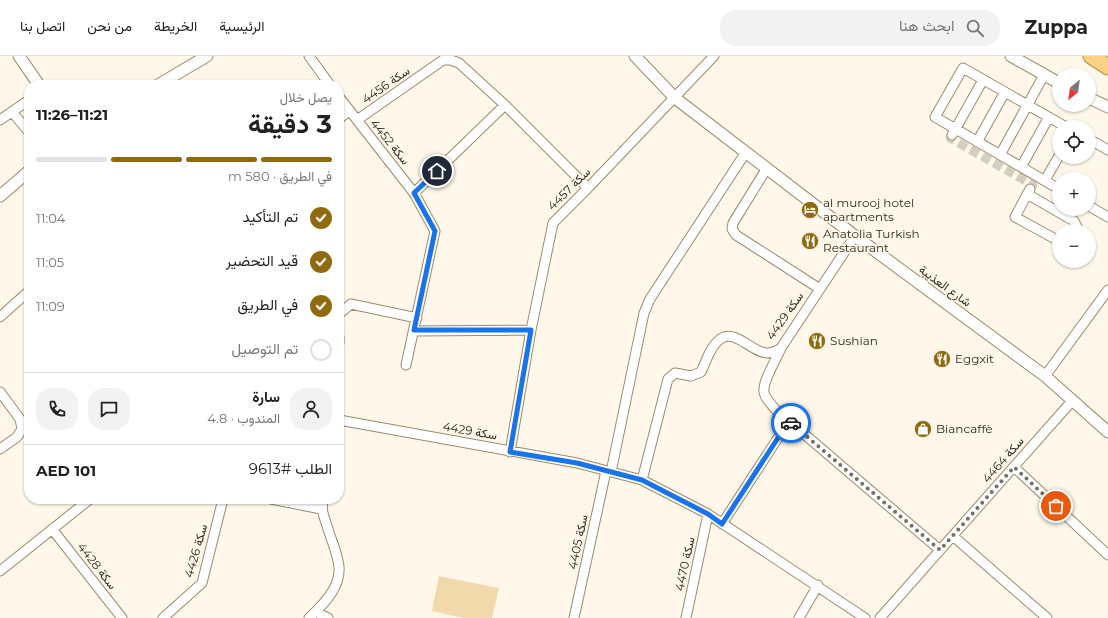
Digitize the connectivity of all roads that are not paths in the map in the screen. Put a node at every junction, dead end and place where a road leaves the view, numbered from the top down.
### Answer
1 (19, 56) edge
2 (207, 56) edge
3 (309, 56) edge
4 (635, 56) edge
5 (714, 56) edge
6 (1011, 56) edge
7 (1091, 56) edge
8 (1108, 66) edge
9 (1044, 75) junction
10 (1052, 79) edge
11 (36, 80) edge
12 (166, 80) edge
13 (326, 80) edge
14 (983, 80) junction
15 (1006, 92) junction
16 (675, 98) junction
17 (1096, 101) edge
18 (24, 104) edge
19 (344, 104) edge
20 (505, 105) junction
21 (1028, 105) junction
22 (1108, 107) edge
23 (349, 111) junction
24 (12, 112) junction
25 (344, 115) edge
26 (1049, 117) junction
27 (0, 120) edge
28 (357, 120) junction
29 (1054, 120) edge
30 (24, 126) edge
31 (954, 132) junction
32 (977, 142) junction
33 (1096, 144) edge
34 (1108, 150) edge
35 (746, 152) junction
36 (1000, 154) junction
37 (1054, 164) edge
38 (1021, 166) junction
39 (767, 168) junction
40 (24, 174) edge
41 (1045, 180) junction
42 (1052, 184) edge
43 (588, 188) junction
44 (414, 193) junction
45 (0, 196) edge
46 (1096, 210) edge
47 (1108, 216) edge
48 (1076, 224) edge
49 (855, 236) junction
50 (1052, 237) edge
51 (820, 290) junction
52 (1108, 290) edge
53 (24, 295) edge
54 (344, 310) edge
55 (0, 317) edge
56 (417, 318) junction
57 (414, 330) junction
58 (531, 330) junction
59 (781, 348) junction
60 (406, 365) dead end
61 (1045, 376) junction
62 (0, 392) edge
63 (1072, 401) junction
64 (789, 421) junction
65 (344, 425) edge
66 (1108, 432) edge
67 (0, 449) edge
68 (510, 452) junction
69 (1014, 467) junction
70 (608, 471) junction
71 (642, 480) junction
72 (84, 504) edge
73 (222, 504) edge
74 (296, 504) edge
75 (322, 504) edge
76 (321, 509) junction
77 (708, 514) junction
78 (722, 524) junction
79 (52, 529) junction
80 (953, 536) junction
81 (940, 550) junction
82 (1108, 556) edge
83 (0, 571) edge
84 (818, 585) junction
85 (312, 615) edge
86 (122, 618) edge
87 (163, 618) edge
88 (328, 618) edge
89 (574, 618) edge
90 (686, 618) edge
91 (799, 618) edge
92 (866, 618) edge
93 (880, 618) edge
94 (1047, 618) edge

1 - 11 street
2 - 12 street
3 - 13 street
4 - 16 street, شارع العذيبة
5 - 16 street, سكة 4457
6 - 9 street
7 - 8 highway
9 - 10 street
9 - 21 street
14 - 15 street
14 - 31 street
14 - 31 street
15 - 21 street
15 - 32 street
16 - 35 street, شارع العذيبة
16 - 43 street, سكة 4457
17 - 22 street
18 - 24 street
19 - 23 street, سكة 4452
20 - 28 street, سكة 4456
20 - 43 street, سكة 4456
20 - 44 street
21 - 26 street
21 - 36 street
23 - 25 street
23 - 28 street, سكة 4452
24 - 27 street
24 - 30 street
26 - 29 street
26 - 38 street
28 - 44 street, سكة 4452
31 - 32 street
32 - 36 street
33 - 34 street
35 - 39 street, شارع العذيبة
35 - 70 street, سكة 4405
36 - 38 street
37 - 41 street
38 - 41 street
39 - 49 street, شارع العذيبة
39 - 51 street
40 - 45 street
41 - 42 street
43 - 58 street, سكة 4457
44 - 56 street, سكة 4452
46 - 47 street
48 - 50 street
49 - 51 street, سكة 4429
49 - 61 street, شارع العذيبة
51 - 59 street, سكة 4429
52 - 61 street
53 - 55 street
54 - 56 street
56 - 57 street, سكة 4452
57 - 58 street
57 - 60 street, سكة 4452
58 - 68 street, سكة 4457
59 - 64 street
59 - 71 street, سكة 4429
61 - 63 street, شارع العذيبة
62 - 67 street
63 - 66 street, شارع العذيبة
63 - 69 street, سكة 4464
64 - 78 street
64 - 81 street
65 - 68 street, سكة 4429
68 - 70 street, سكة 4429
69 - 80 street, سكة 4464
69 - 82 street
70 - 71 street, سكة 4429
70 - 89 street, سكة 4405
71 - 77 street, سكة 4429
72 - 79 street
73 - 87 street, سكة 4426
74 - 76 street
75 - 76 street
76 - 85 street
77 - 78 street, سكة 4429
77 - 90 street, سكة 4470
78 - 84 street, سكة 4429
79 - 83 street
79 - 86 street, سكة 4428
80 - 81 street, سكة 4464
80 - 94 street
81 - 93 street, سكة 4464
84 - 91 street
84 - 92 street, سكة 4429
85 - 88 street

